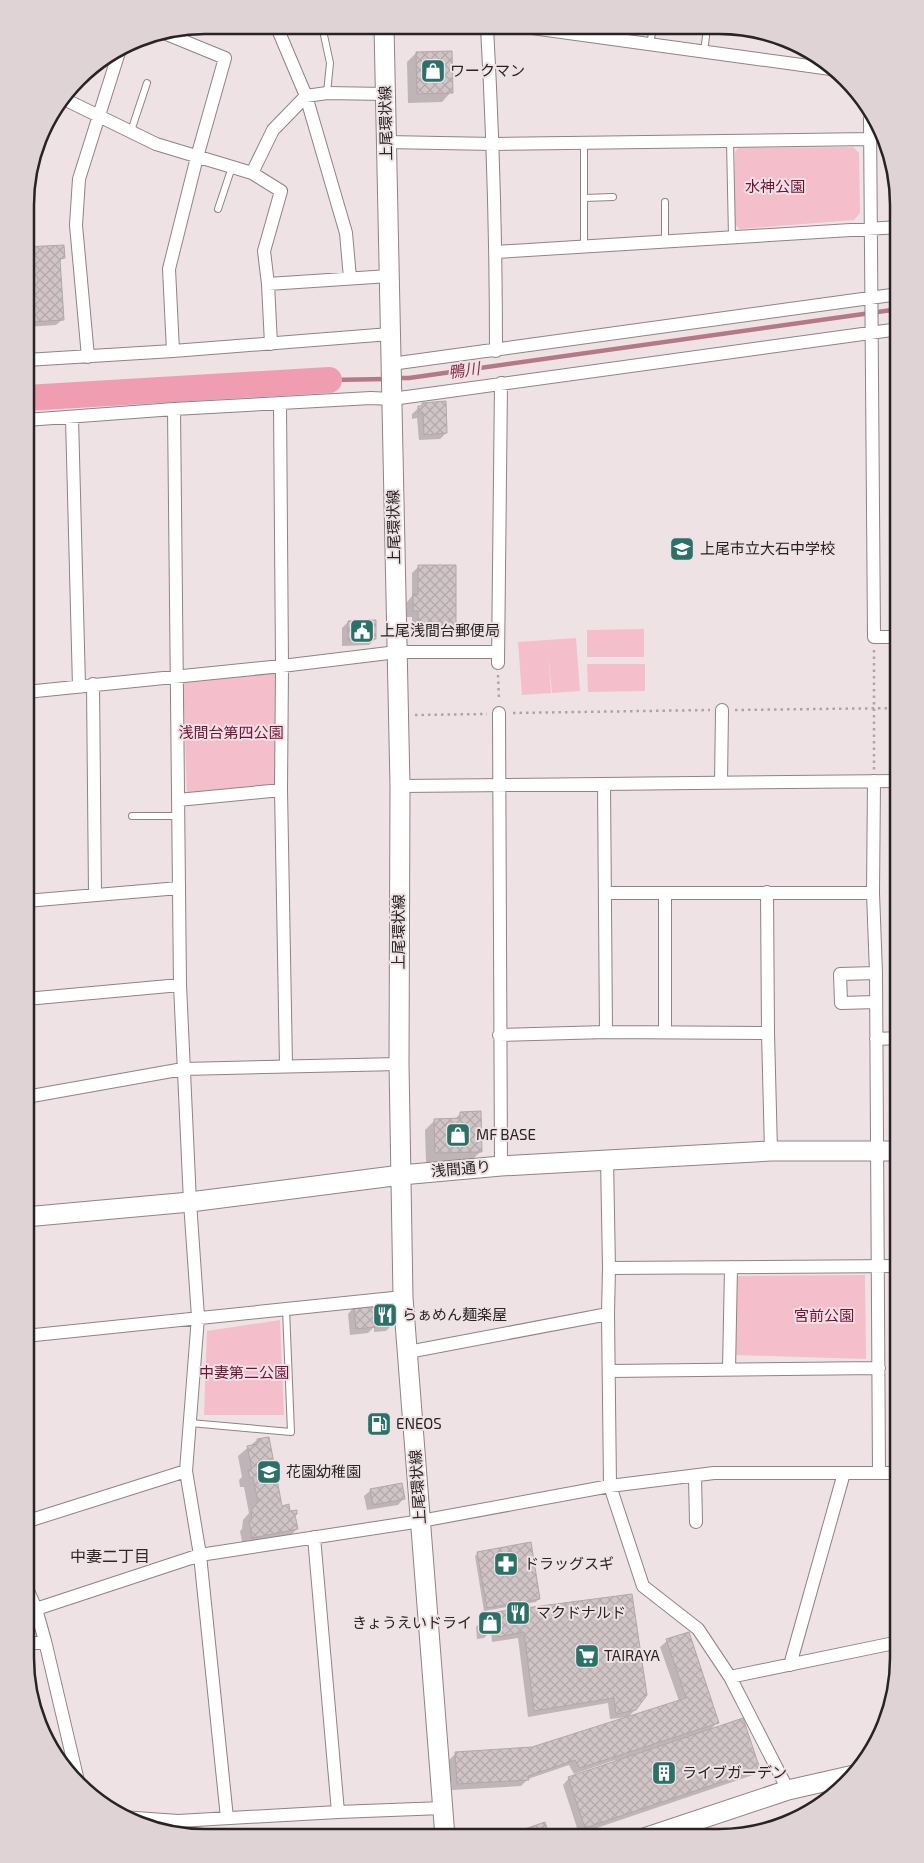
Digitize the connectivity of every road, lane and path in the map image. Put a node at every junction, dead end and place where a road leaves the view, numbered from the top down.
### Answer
1 (279, 34) edge
2 (324, 34) edge
3 (384, 34) edge
4 (487, 34) edge
5 (596, 34) edge
6 (652, 34) edge
7 (706, 34) edge
8 (173, 37) edge
9 (650, 44) junction
10 (704, 52) junction
11 (117, 58) edge
12 (820, 68) edge
13 (147, 83) dead end
14 (327, 93) junction
15 (386, 94) junction
16 (306, 96) junction
17 (69, 101) edge
18 (99, 116) junction
19 (870, 124) edge
20 (131, 132) junction
21 (870, 139) junction
22 (730, 141) junction
23 (386, 142) junction
24 (584, 143) junction
25 (494, 144) junction
26 (197, 157) junction
27 (232, 167) junction
28 (252, 173) junction
29 (613, 197) dead end
30 (584, 198) junction
31 (665, 202) dead end
32 (218, 209) dead end
33 (890, 228) edge
34 (871, 229) junction
35 (732, 237) junction
36 (665, 242) junction
37 (584, 246) junction
38 (496, 252) junction
39 (389, 276) junction
40 (350, 278) junction
41 (268, 284) junction
42 (890, 295) edge
43 (871, 298) junction
44 (890, 330) edge
45 (872, 333) junction
46 (390, 334) junction
47 (271, 344) junction
48 (173, 351) junction
49 (496, 351) junction
50 (88, 357) junction
51 (34, 360) edge
52 (391, 364) junction
53 (501, 383) junction
54 (392, 399) junction
55 (280, 404) junction
56 (174, 409) junction
57 (72, 418) junction
58 (34, 420) edge
59 (874, 637) junction
60 (890, 637) edge
61 (397, 652) junction
62 (498, 658) junction
63 (282, 666) junction
64 (177, 676) junction
65 (93, 684) junction
66 (79, 686) junction
67 (34, 691) edge
68 (874, 708) junction
69 (890, 708) edge
70 (722, 710) junction
71 (500, 713) junction
72 (407, 715) dead end
73 (874, 781) junction
74 (890, 781) edge
75 (721, 783) junction
76 (500, 785) junction
77 (604, 785) junction
78 (400, 786) junction
79 (281, 790) junction
80 (178, 800) junction
81 (132, 816) dead end
82 (178, 816) junction
83 (179, 888) junction
84 (605, 892) junction
85 (767, 892) junction
86 (873, 893) junction
87 (95, 894) junction
88 (664, 894) junction
89 (34, 900) edge
90 (876, 973) junction
91 (180, 985) junction
92 (34, 998) edge
93 (876, 1002) junction
94 (606, 1032) junction
95 (665, 1032) junction
96 (768, 1034) junction
97 (500, 1036) junction
98 (890, 1038) edge
99 (876, 1039) junction
100 (399, 1064) junction
101 (286, 1066) junction
102 (183, 1069) junction
103 (34, 1096) edge
104 (771, 1151) junction
105 (877, 1151) junction
106 (890, 1151) edge
107 (607, 1159) junction
108 (500, 1166) junction
109 (401, 1175) junction
110 (190, 1202) junction
111 (34, 1216) edge
112 (878, 1266) junction
113 (890, 1266) edge
114 (731, 1267) junction
115 (609, 1268) junction
116 (403, 1297) junction
117 (286, 1309) junction
118 (608, 1314) junction
119 (198, 1317) junction
120 (34, 1335) edge
121 (408, 1352) junction
122 (879, 1368) junction
123 (729, 1370) junction
124 (610, 1371) junction
125 (190, 1423) junction
126 (186, 1471) junction
127 (844, 1473) junction
128 (879, 1473) junction
129 (890, 1473) edge
130 (695, 1476) junction
131 (610, 1486) junction
132 (34, 1519) edge
133 (420, 1521) junction
134 (696, 1522) dead end
135 (314, 1537) junction
136 (200, 1555) junction
137 (34, 1604) edge
138 (36, 1609) junction
139 (45, 1642) junction
140 (34, 1644) edge
141 (890, 1644) edge
142 (790, 1664) junction
143 (730, 1677) junction
144 (75, 1769) edge
145 (842, 1777) edge
146 (788, 1790) junction
147 (444, 1808) junction
148 (338, 1812) junction
149 (227, 1818) junction
150 (148, 1819) edge
151 (445, 1829) edge
152 (671, 1829) edge

1 - 16 street
2 - 14 lane
3 - 15 main road, 上尾環状線
4 - 25 street
5 - 9 street
6 - 9 lane
7 - 10 lane
8 - 26 street
9 - 10 street
10 - 12 street
11 - 18 street
13 - 20 lane
14 - 15 street
14 - 16 street
15 - 23 main road, 上尾環状線
16 - 28 street
16 - 40 street
17 - 18 street
18 - 20 street
18 - 50 street
19 - 21 street
20 - 26 street
21 - 22 street
21 - 34 street
22 - 24 street
22 - 35 lane
23 - 25 street
23 - 39 main road, 上尾環状線
24 - 25 street
24 - 30 lane
25 - 38 street
26 - 27 street
26 - 48 street
27 - 28 street
27 - 32 lane
28 - 41 street
29 - 30 lane
30 - 37 lane
31 - 36 lane
33 - 34 street
34 - 35 street
34 - 43 street
35 - 36 street
36 - 37 street
37 - 38 street
38 - 49 street
39 - 40 street
39 - 46 main road, 上尾環状線
40 - 41 street
41 - 47 street
42 - 43 street
43 - 45 street
43 - 49 street
44 - 45 street
45 - 53 street
45 - 59 street
46 - 47 street
46 - 52 main road, 上尾環状線
47 - 48 street
48 - 50 street
49 - 52 street
50 - 51 street
52 - 54 main road, 上尾環状線
53 - 54 street
53 - 62 street
54 - 55 street
54 - 61 main road, 上尾環状線
55 - 56 street
55 - 63 street
56 - 57 street
56 - 64 street
57 - 58 street
57 - 66 street
59 - 60 street
59 - 68 path
61 - 62 street
61 - 63 street
61 - 78 main road, 上尾環状線
62 - 71 path
63 - 64 street
63 - 79 street
64 - 65 street
64 - 80 street
65 - 66 street
65 - 87 street
66 - 67 street
68 - 69 path
68 - 70 path
68 - 73 path
70 - 71 path
70 - 75 street
71 - 72 path
71 - 76 street
73 - 74 street
73 - 75 street
73 - 86 street
75 - 77 street
76 - 77 street
76 - 78 street
76 - 97 street
77 - 84 street
78 - 100 main road, 上尾環状線
79 - 80 street
79 - 101 street
80 - 82 street
81 - 82 lane
82 - 83 street
83 - 87 street
83 - 91 street
84 - 88 street
84 - 94 street
85 - 86 street
85 - 88 street
85 - 96 street
86 - 90 street
87 - 89 street
88 - 95 street
90 - 93 street
90 - 93 street
91 - 92 street
91 - 102 street
93 - 99 street
94 - 95 street
94 - 97 street
95 - 96 street
96 - 104 street
97 - 108 street
98 - 99 street
99 - 105 street
100 - 101 street
100 - 109 main road, 上尾環状線
101 - 102 street
102 - 103 street
102 - 110 street
104 - 105 main road, 浅間通り
104 - 107 main road, 浅間通り
105 - 106 main road, 浅間通り
105 - 112 street
107 - 108 main road, 浅間通り
107 - 115 street
108 - 109 main road, 浅間通り
109 - 110 main road, 浅間通り
109 - 116 main road, 上尾環状線
110 - 111 main road, 浅間通り
110 - 119 street
112 - 113 street
112 - 114 street
112 - 122 street
114 - 115 street
114 - 123 street
115 - 118 street
116 - 117 street
116 - 121 main road, 上尾環状線
117 - 119 street
117 - 125 lane
118 - 121 street
118 - 124 street
119 - 120 street
119 - 125 street
121 - 133 main road, 上尾環状線
122 - 123 street
122 - 128 street
123 - 124 street
124 - 131 street
125 - 126 street
126 - 132 street
126 - 136 street
127 - 128 street
127 - 130 street
127 - 142 street
128 - 129 street
130 - 131 street
130 - 134 street
131 - 133 street
131 - 143 street
133 - 135 street
133 - 147 main road, 上尾環状線
135 - 136 street
135 - 148 street
136 - 138 street
136 - 149 street
137 - 138 street
138 - 139 street
139 - 140 street
139 - 144 street
141 - 142 street
142 - 143 street
143 - 146 street
145 - 146 main road
146 - 152 main road
147 - 148 street
147 - 151 main road, 上尾環状線
148 - 149 street
149 - 150 street

